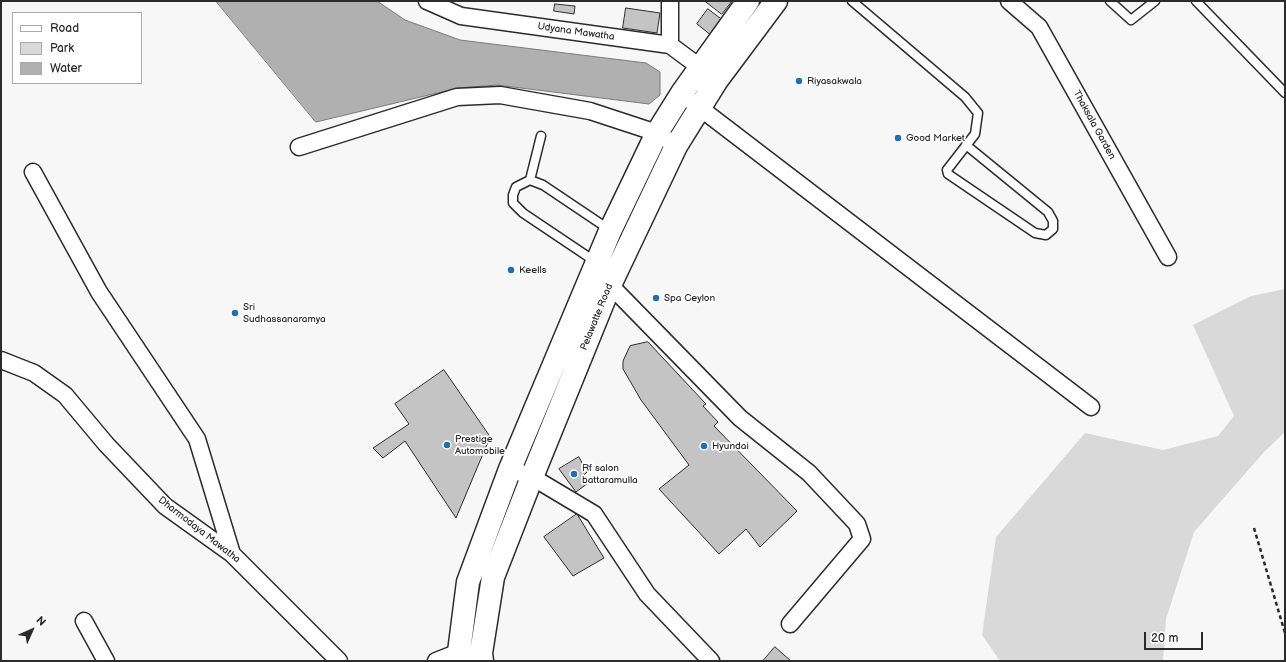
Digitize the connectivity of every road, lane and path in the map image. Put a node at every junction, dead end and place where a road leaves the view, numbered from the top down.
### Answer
1 (427, 1) edge
2 (670, 1) edge
3 (748, 1) edge
4 (776, 1) edge
5 (852, 1) edge
6 (1009, 1) edge
7 (1110, 1) edge
8 (1155, 1) edge
9 (1196, 1) edge
10 (670, 45) junction
11 (700, 67) junction
12 (717, 80) junction
13 (682, 93) junction
14 (1285, 93) edge
15 (700, 108) junction
16 (657, 133) junction
17 (540, 136) dead end
18 (966, 145) junction
19 (676, 146) junction
20 (299, 147) dead end
21 (33, 172) dead end
22 (530, 180) junction
23 (610, 231) junction
24 (1168, 257) dead end
25 (597, 263) junction
26 (610, 285) junction
27 (1, 360) edge
28 (1091, 407) dead end
29 (510, 468) junction
30 (532, 477) junction
31 (1254, 528) dead end
32 (232, 554) junction
33 (84, 621) dead end
34 (790, 624) dead end
35 (1285, 633) edge
36 (460, 657) edge
37 (481, 657) edge
38 (106, 661) edge
39 (339, 661) edge
40 (436, 661) edge
41 (711, 661) edge

1 - 10 street, Udyana Mawatha
2 - 10 street
3 - 11 main road, Pelawatte Road
4 - 12 main road, Pelawatte Road
5 - 18 lane
6 - 24 street, Thaksala Garden
7 - 8 lane
9 - 14 lane
10 - 11 street, Udyana Mawatha
11 - 12 street, Udyana Mawatha
11 - 13 main road, Pelawatte Road
12 - 15 main road, Pelawatte Road
13 - 15 street
13 - 16 main road, Pelawatte Road
15 - 19 main road, Pelawatte Road
15 - 28 street
16 - 19 street
16 - 20 street
16 - 23 main road, Pelawatte Road
17 - 22 lane
18 - 18 lane
19 - 26 main road, Pelawatte Road
21 - 32 street
22 - 23 lane
22 - 25 lane
23 - 25 main road, Pelawatte Road
25 - 29 main road, Pelawatte Road
26 - 30 main road, Pelawatte Road
26 - 34 street
27 - 32 street, Dharmodaya Mawatha
29 - 30 street
29 - 36 main road, Pelawatte Road
30 - 37 main road, Pelawatte Road
30 - 41 street
31 - 35 path
32 - 39 street, Dharmodaya Mawatha
33 - 38 street
36 - 37 street
36 - 40 street

